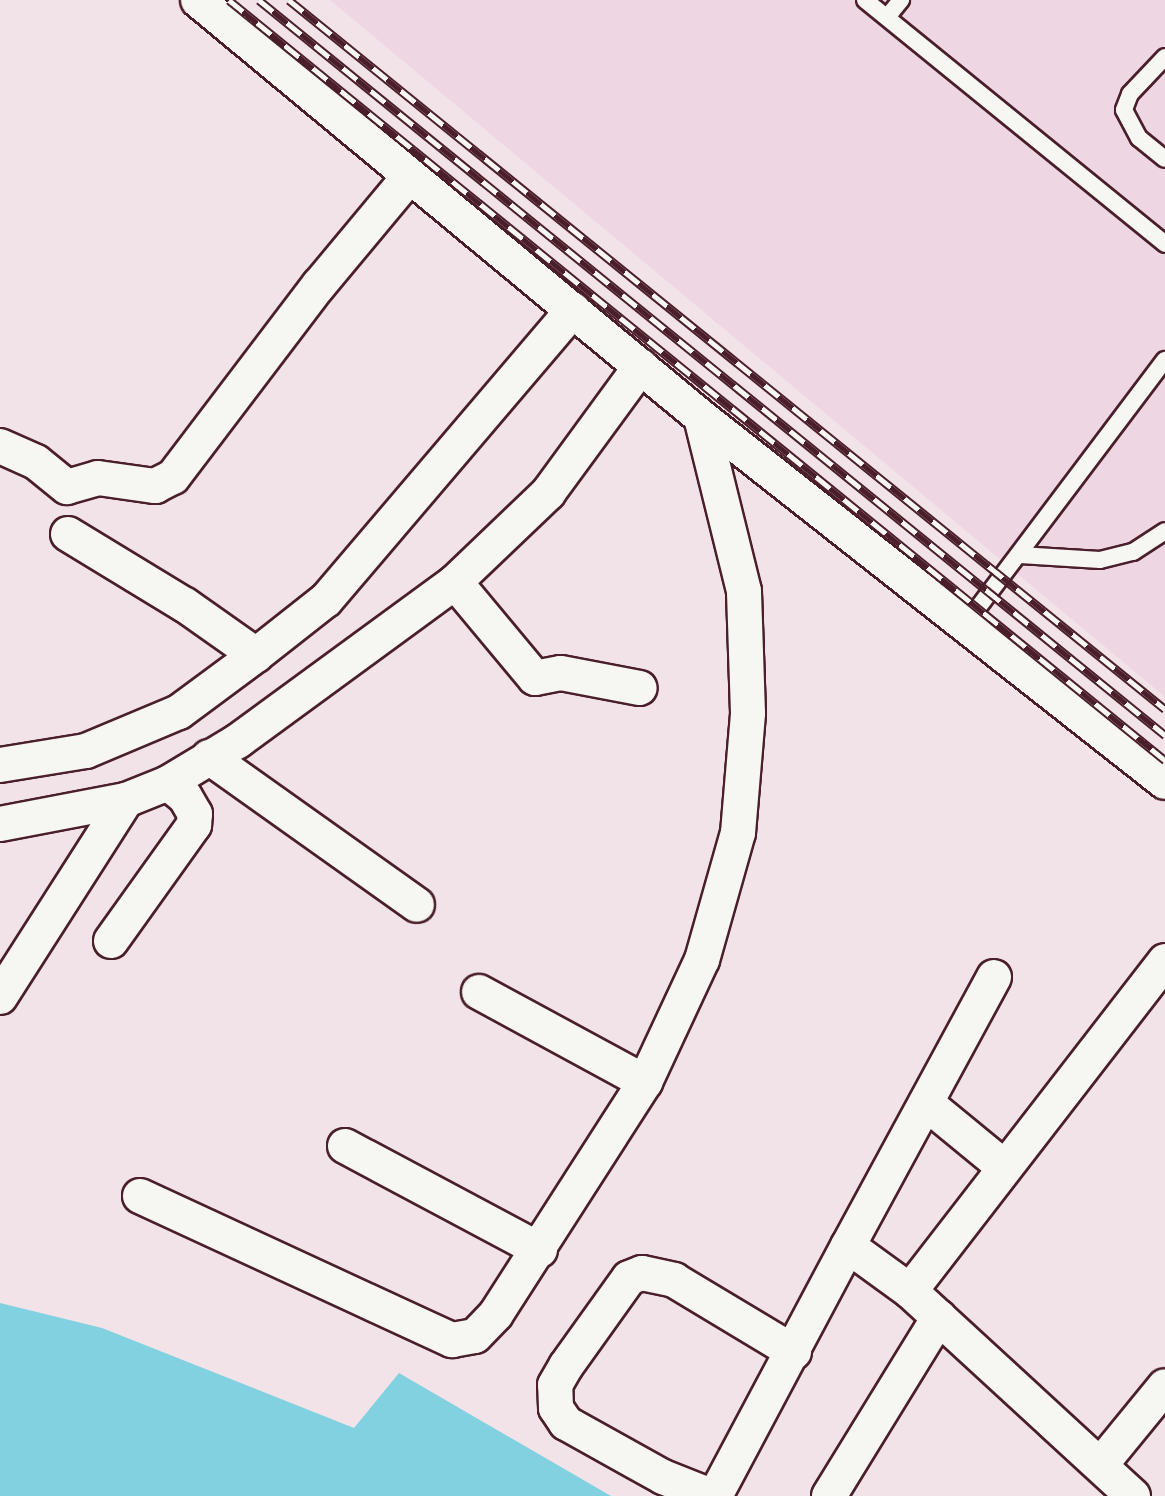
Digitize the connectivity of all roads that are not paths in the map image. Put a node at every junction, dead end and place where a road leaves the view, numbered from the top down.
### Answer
1 (198, 0) edge
2 (865, 0) edge
3 (901, 0) edge
4 (888, 16) junction
5 (1165, 57) edge
6 (1165, 159) edge
7 (409, 177) junction
8 (1165, 244) edge
9 (573, 310) junction
10 (1165, 360) edge
11 (641, 366) junction
12 (701, 417) junction
13 (0, 446) edge
14 (1165, 531) edge
15 (68, 534) dead end
16 (1020, 555) junction
17 (455, 582) junction
18 (965, 625) junction
19 (256, 655) junction
20 (640, 688) dead end
21 (209, 757) junction
22 (0, 765) edge
23 (1165, 782) edge
24 (168, 783) junction
25 (126, 800) junction
26 (0, 824) edge
27 (417, 905) dead end
28 (111, 941) dead end
29 (1165, 961) edge
30 (994, 977) dead end
31 (479, 992) dead end
32 (0, 997) edge
33 (645, 1082) junction
34 (926, 1103) junction
35 (345, 1146) dead end
36 (1005, 1168) junction
37 (140, 1196) dead end
38 (848, 1246) junction
39 (540, 1250) junction
40 (910, 1291) junction
41 (939, 1317) junction
42 (794, 1352) junction
43 (1165, 1386) edge
44 (1102, 1463) junction
45 (713, 1496) edge
46 (829, 1496) edge
47 (1133, 1496) edge

1 - 7 street
2 - 4 lane
3 - 4 lane
4 - 8 lane
5 - 6 lane
7 - 9 street
7 - 13 street
9 - 11 street
9 - 19 street
10 - 16 lane
11 - 12 street
11 - 17 street
12 - 18 street
12 - 33 street
14 - 16 lane
15 - 19 street
16 - 18 lane
17 - 20 street
17 - 21 street
18 - 23 street
19 - 22 street
21 - 24 street
21 - 27 street
24 - 25 street
24 - 28 street
25 - 26 street
25 - 32 street
29 - 36 street
30 - 34 street
31 - 33 street
33 - 39 street
34 - 36 street
34 - 38 street
35 - 39 street
36 - 40 street
37 - 39 street
38 - 40 street
38 - 42 street
40 - 41 street
41 - 44 street
41 - 46 street
42 - 45 street
42 - 45 street
43 - 44 street
44 - 47 street

